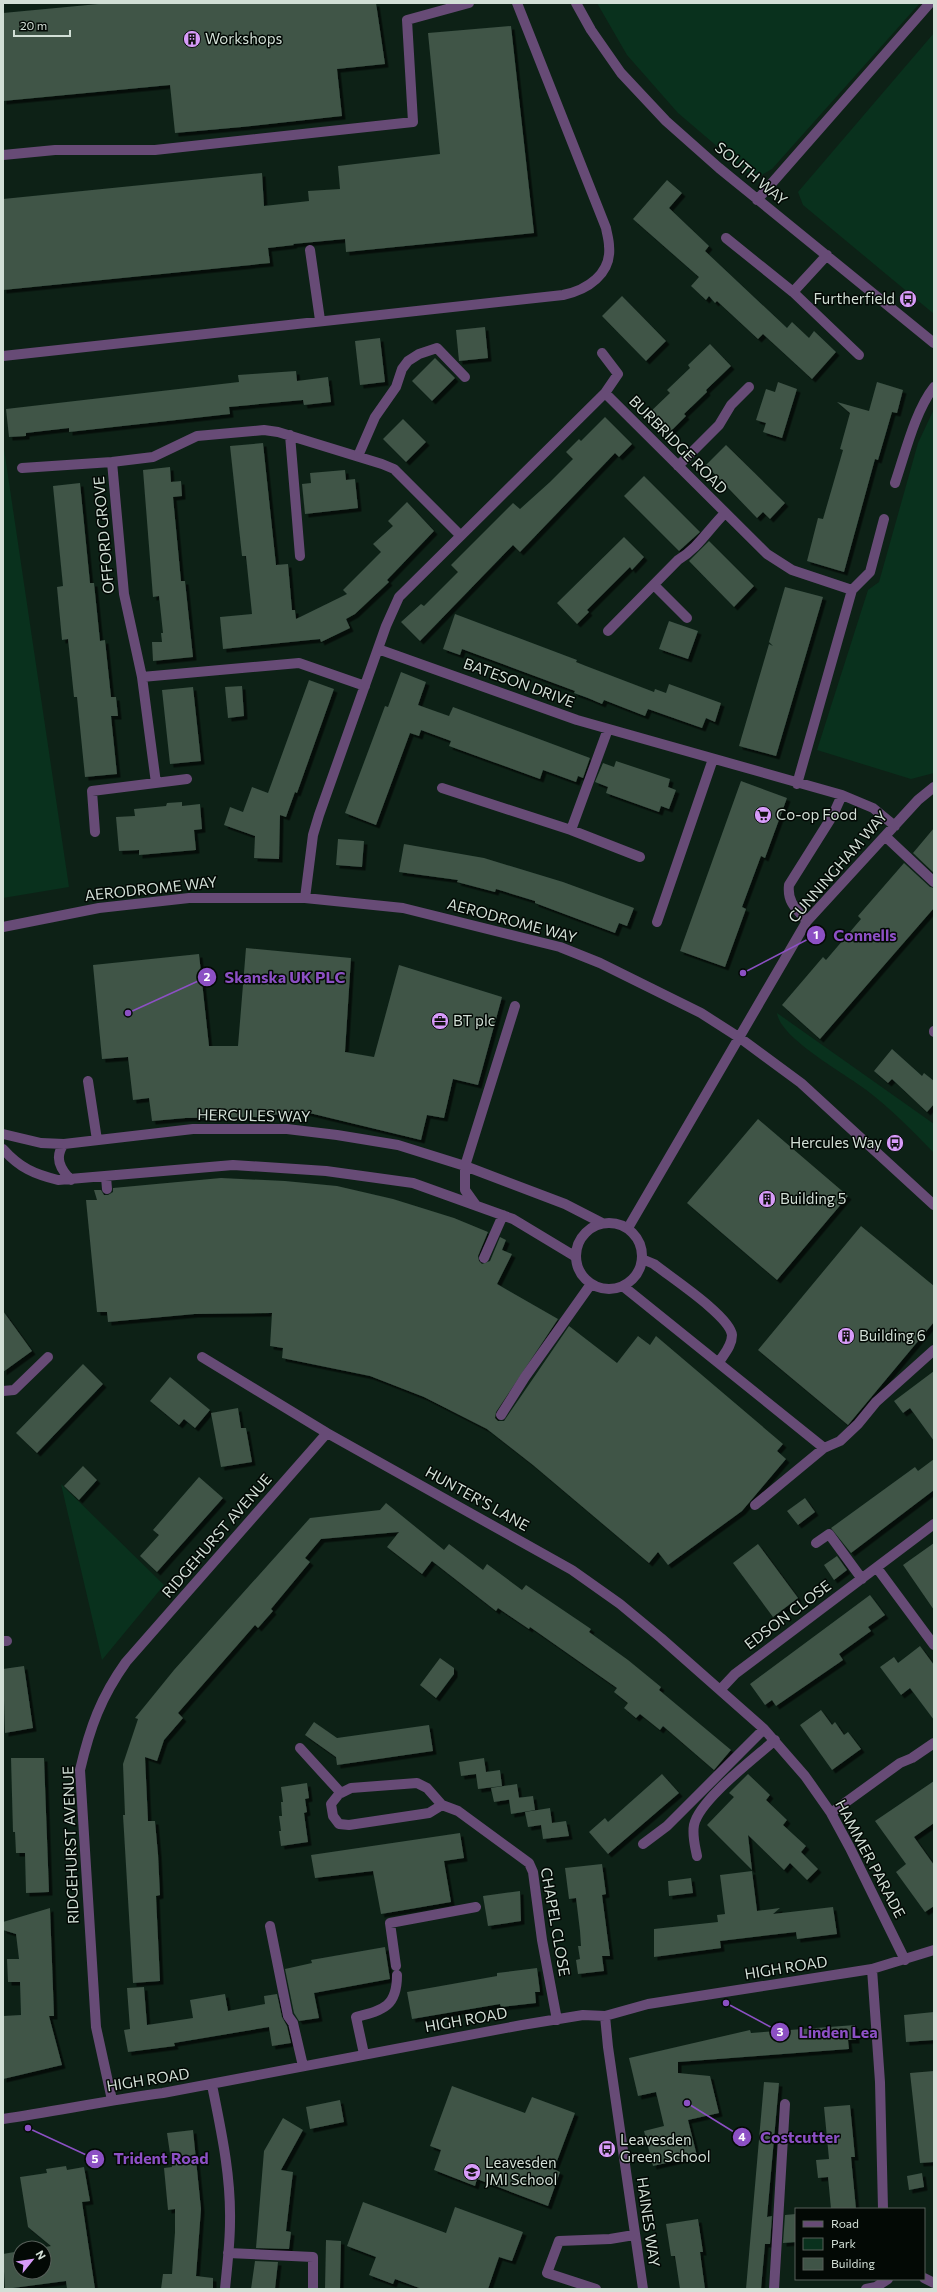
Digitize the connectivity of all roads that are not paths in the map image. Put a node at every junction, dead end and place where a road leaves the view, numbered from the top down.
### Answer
1 (470, 3) edge
2 (517, 3) edge
3 (576, 3) edge
4 (930, 3) edge
5 (3, 155) edge
6 (757, 200) junction
7 (726, 238) dead end
8 (310, 250) dead end
9 (827, 255) junction
10 (792, 292) junction
11 (320, 320) junction
12 (934, 343) edge
13 (602, 354) dead end
14 (859, 354) dead end
15 (3, 356) edge
16 (465, 377) dead end
17 (749, 387) dead end
18 (934, 387) edge
19 (605, 393) junction
20 (290, 435) junction
21 (358, 456) junction
22 (112, 462) junction
23 (678, 466) junction
24 (22, 468) dead end
25 (895, 483) dead end
26 (725, 513) junction
27 (884, 519) dead end
28 (460, 535) junction
29 (300, 556) dead end
30 (654, 585) junction
31 (852, 590) junction
32 (687, 618) dead end
33 (608, 631) dead end
34 (378, 649) junction
35 (142, 678) junction
36 (365, 686) junction
37 (608, 729) junction
38 (713, 759) junction
39 (187, 779) dead end
40 (156, 783) junction
41 (797, 784) junction
42 (934, 787) edge
43 (442, 788) dead end
44 (842, 795) junction
45 (895, 826) junction
46 (571, 830) junction
47 (95, 832) dead end
48 (885, 836) junction
49 (640, 857) dead end
50 (934, 882) edge
51 (305, 898) junction
52 (807, 921) junction
53 (657, 922) dead end
54 (3, 927) edge
55 (515, 1006) dead end
56 (740, 1038) junction
57 (88, 1081) dead end
58 (3, 1134) edge
59 (96, 1140) junction
60 (64, 1144) junction
61 (3, 1149) edge
62 (465, 1166) junction
63 (106, 1177) junction
64 (71, 1180) junction
65 (107, 1189) dead end
66 (477, 1205) junction
67 (934, 1205) edge
68 (503, 1215) junction
69 (602, 1223) junction
70 (628, 1228) junction
71 (576, 1257) junction
72 (484, 1258) dead end
73 (642, 1259) junction
74 (591, 1284) junction
75 (624, 1287) junction
76 (934, 1350) edge
77 (48, 1357) dead end
78 (202, 1357) dead end
79 (719, 1362) junction
80 (3, 1391) edge
81 (501, 1415) dead end
82 (327, 1433) junction
83 (824, 1448) junction
84 (755, 1505) dead end
85 (934, 1524) edge
86 (816, 1543) dead end
87 (877, 1568) junction
88 (862, 1579) junction
89 (934, 1645) edge
90 (720, 1690) junction
91 (764, 1729) junction
92 (775, 1740) junction
93 (934, 1743) edge
94 (300, 1748) dead end
95 (341, 1793) junction
96 (442, 1805) junction
97 (830, 1813) junction
98 (643, 1844) dead end
99 (697, 1856) dead end
100 (476, 1907) dead end
101 (270, 1926) dead end
102 (934, 1950) edge
103 (905, 1960) junction
104 (872, 1969) junction
105 (605, 2016) junction
106 (557, 2020) junction
107 (364, 2054) junction
108 (303, 2066) junction
109 (212, 2084) junction
110 (112, 2100) junction
111 (785, 2104) dead end
112 (3, 2119) edge
113 (884, 2208) edge
114 (634, 2235) junction
115 (228, 2253) junction
116 (925, 2278) edge
117 (886, 2280) edge
118 (934, 2283) edge
119 (225, 2289) edge
120 (313, 2289) edge
121 (596, 2289) edge
122 (642, 2289) edge
123 (774, 2289) edge
124 (866, 2289) edge

1 - 5 street
2 - 11 street
3 - 6 street, SOUTH WAY
4 - 6 street
6 - 9 street, SOUTH WAY
7 - 10 street
8 - 11 street
9 - 10 street
9 - 12 street, SOUTH WAY
10 - 14 street
11 - 15 street
13 - 19 street
16 - 21 street
17 - 23 street
18 - 25 street
19 - 23 street, BURBRIDGE ROAD
19 - 28 street
20 - 21 street, OFFORD GROVE
20 - 22 street, OFFORD GROVE
20 - 29 street
21 - 28 street, OFFORD GROVE
22 - 24 street
22 - 35 street, OFFORD GROVE
23 - 26 street, BURBRIDGE ROAD
26 - 30 street
26 - 31 street, BURBRIDGE ROAD
27 - 31 street
28 - 34 street
30 - 32 street
30 - 33 street
31 - 41 street
34 - 36 street
34 - 37 street, BATESON DRIVE
35 - 36 street
35 - 40 street, OFFORD GROVE
36 - 51 street
37 - 38 street, BATESON DRIVE
37 - 46 street
38 - 41 street, BATESON DRIVE
38 - 53 street
39 - 40 street
40 - 47 street
41 - 44 street, BATESON DRIVE
42 - 45 street, CUNNINGHAM WAY
43 - 46 street
44 - 45 street, BATESON DRIVE
44 - 52 street
45 - 48 street, CUNNINGHAM WAY
46 - 49 street
48 - 50 street
48 - 52 street, CUNNINGHAM WAY
51 - 54 street, AERODROME WAY
51 - 56 street, AERODROME WAY
52 - 56 street, CUNNINGHAM WAY
55 - 62 street
56 - 67 street, AERODROME WAY
56 - 70 street
57 - 59 street
58 - 60 street, HERCULES WAY
59 - 60 street, HERCULES WAY
59 - 62 street, HERCULES WAY
60 - 64 street
61 - 64 street
62 - 66 street
62 - 69 street, HERCULES WAY
63 - 64 street
63 - 65 street
63 - 66 street
66 - 68 street
68 - 71 street
68 - 72 street
69 - 70 street, HERCULES WAY
69 - 71 street
70 - 73 street
71 - 74 street
73 - 75 street
73 - 79 street
74 - 75 street
74 - 81 street
75 - 79 street
76 - 83 street
77 - 80 street
78 - 82 street, HUNTER'S LANE
79 - 83 street
82 - 90 street, HUNTER'S LANE
82 - 110 street, RIDGEHURST AVENUE
83 - 84 street
85 - 87 street, EDSON CLOSE
86 - 88 street
87 - 88 street, EDSON CLOSE
87 - 89 street
88 - 90 street, EDSON CLOSE
90 - 91 street, HAMMER PARADE
91 - 92 street, HAMMER PARADE
91 - 98 street
92 - 97 street, HAMMER PARADE
92 - 99 street
93 - 97 street
94 - 95 street
95 - 96 street, CHAPEL CLOSE
95 - 96 street
96 - 106 street, CHAPEL CLOSE
97 - 103 street, HAMMER PARADE
100 - 107 street
101 - 108 street
102 - 103 street, HIGH ROAD
103 - 104 street, HIGH ROAD
104 - 105 street, HIGH ROAD
104 - 113 street
105 - 106 street, HIGH ROAD
105 - 114 street, HAINES WAY
106 - 107 street, HIGH ROAD
107 - 108 street, HIGH ROAD
108 - 109 street, HIGH ROAD
109 - 110 street, HIGH ROAD
109 - 115 street
110 - 112 street, HIGH ROAD
111 - 123 street
114 - 121 street
114 - 122 street, HAINES WAY
115 - 119 street
115 - 120 street
116 - 118 street
117 - 124 street

